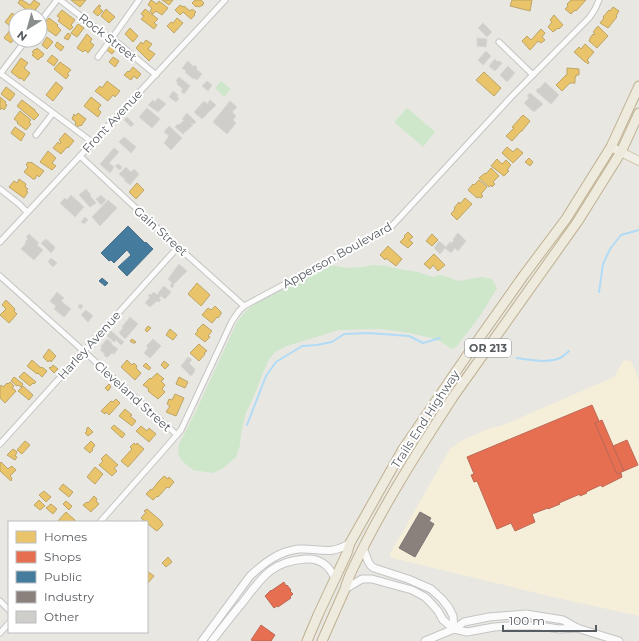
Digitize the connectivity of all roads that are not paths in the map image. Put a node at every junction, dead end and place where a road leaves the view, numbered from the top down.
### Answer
1 (58, 0) edge
2 (139, 0) edge
3 (225, 0) edge
4 (598, 0) edge
5 (48, 12) edge
6 (112, 38) junction
7 (499, 42) dead end
8 (20, 48) edge
9 (98, 56) dead end
10 (0, 74) edge
11 (156, 75) junction
12 (533, 75) junction
13 (639, 86) edge
14 (53, 114) junction
15 (639, 114) edge
16 (36, 135) dead end
17 (92, 142) junction
18 (611, 147) junction
19 (621, 152) junction
20 (80, 156) junction
21 (639, 161) edge
22 (0, 189) edge
23 (27, 212) junction
24 (0, 242) edge
25 (178, 247) junction
26 (0, 276) edge
27 (244, 306) junction
28 (83, 352) junction
29 (177, 435) junction
30 (0, 444) edge
31 (101, 521) edge
32 (350, 543) junction
33 (363, 548) junction
34 (336, 578) junction
35 (345, 589) junction
36 (0, 601) edge
37 (8, 609) edge
38 (8, 624) edge
39 (577, 628) junction
40 (454, 629) junction
41 (0, 633) edge
42 (202, 641) edge
43 (212, 641) edge
44 (307, 641) edge
45 (322, 641) edge
46 (425, 641) edge
47 (620, 641) edge

1 - 5 street
1 - 6 street, Rock Street
2 - 6 street
3 - 11 street, Front Avenue
4 - 12 street, Apperson Boulevard
6 - 9 street
6 - 11 street, Rock Street
7 - 12 street
8 - 10 street
10 - 14 street
11 - 17 street, Front Avenue
12 - 27 street, Apperson Boulevard
13 - 18 highway, Trails End Highway / OR 213
14 - 16 street
14 - 17 street
15 - 19 highway, Trails End Highway / OR 213
17 - 20 street, Front Avenue
18 - 19 main road
18 - 32 highway, Trails End Highway / OR 213
19 - 21 main road
19 - 33 highway, Trails End Highway / OR 213
20 - 23 street, Front Avenue
20 - 25 street, Gain Street
22 - 23 street
23 - 24 street, Front Avenue
25 - 27 street, Gain Street
25 - 28 street, Harley Avenue
26 - 28 street, Cleveland Street
27 - 29 street, Apperson Boulevard
28 - 29 street, Cleveland Street
28 - 30 street, Harley Avenue
29 - 31 street, Apperson Boulevard
32 - 34 highway, Trails End Highway / OR 213
32 - 42 main road
33 - 35 highway, Trails End Highway / OR 213
33 - 40 main road
34 - 43 main road
34 - 44 highway, Trails End Highway / OR 213
35 - 40 main road
35 - 45 highway, Trails End Highway / OR 213
36 - 37 street
38 - 41 street
39 - 40 main road
39 - 40 main road
39 - 47 main road
40 - 46 main road

